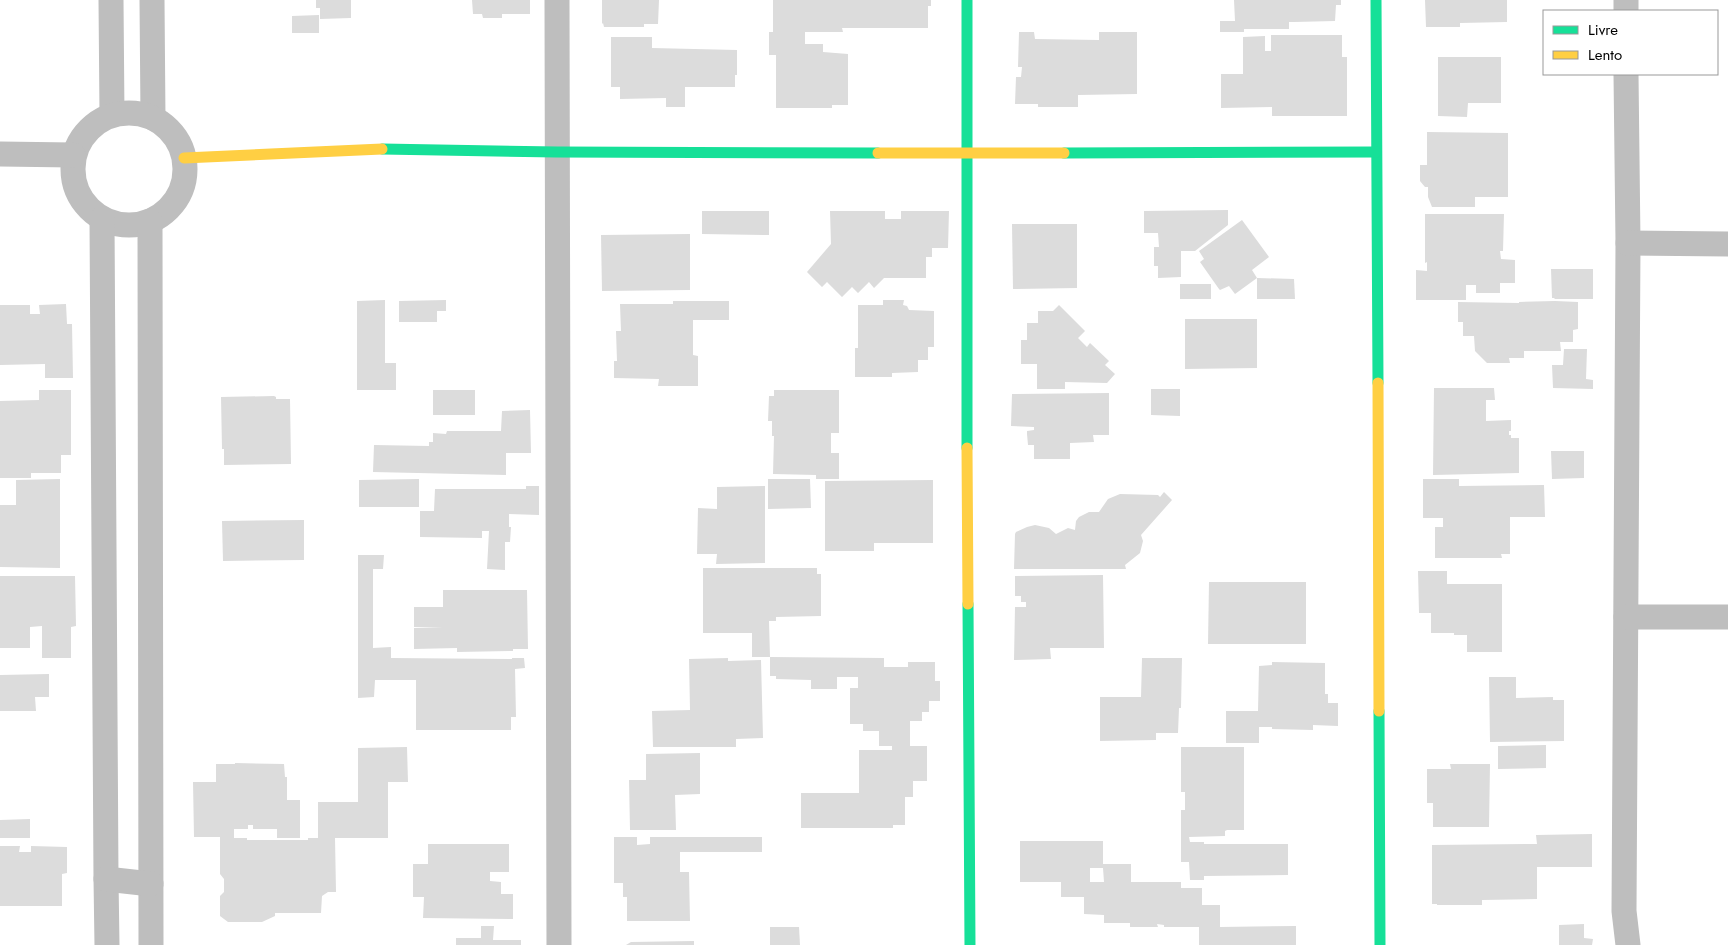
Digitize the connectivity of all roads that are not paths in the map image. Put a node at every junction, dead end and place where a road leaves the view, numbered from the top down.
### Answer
1 (111, 0) edge
2 (152, 0) edge
3 (557, 0) edge
4 (967, 0) edge
5 (1376, 0) edge
6 (1626, 75) edge
7 (112, 115) junction
8 (153, 118) junction
9 (558, 152) junction
10 (1376, 152) junction
11 (0, 154) edge
12 (966, 154) junction
13 (73, 155) junction
14 (184, 158) junction
15 (102, 219) junction
16 (150, 221) junction
17 (1628, 244) junction
18 (1728, 244) edge
19 (1626, 617) junction
20 (1728, 617) edge
21 (106, 880) junction
22 (151, 884) junction
23 (108, 945) edge
24 (151, 945) edge
25 (560, 945) edge
26 (970, 945) edge
27 (1380, 945) edge
28 (1628, 945) edge

1 - 7 street
2 - 8 street
3 - 9 street
4 - 12 street
5 - 10 street
6 - 17 street
7 - 8 street
7 - 13 street
8 - 14 street
9 - 12 street
9 - 14 street
9 - 25 street
10 - 12 street
10 - 27 street
11 - 13 street
12 - 26 street
13 - 15 street
14 - 16 street
15 - 16 street
15 - 21 street
16 - 22 street
17 - 18 street
17 - 19 street
19 - 20 street
19 - 28 street
21 - 22 street
21 - 23 street
22 - 24 street

